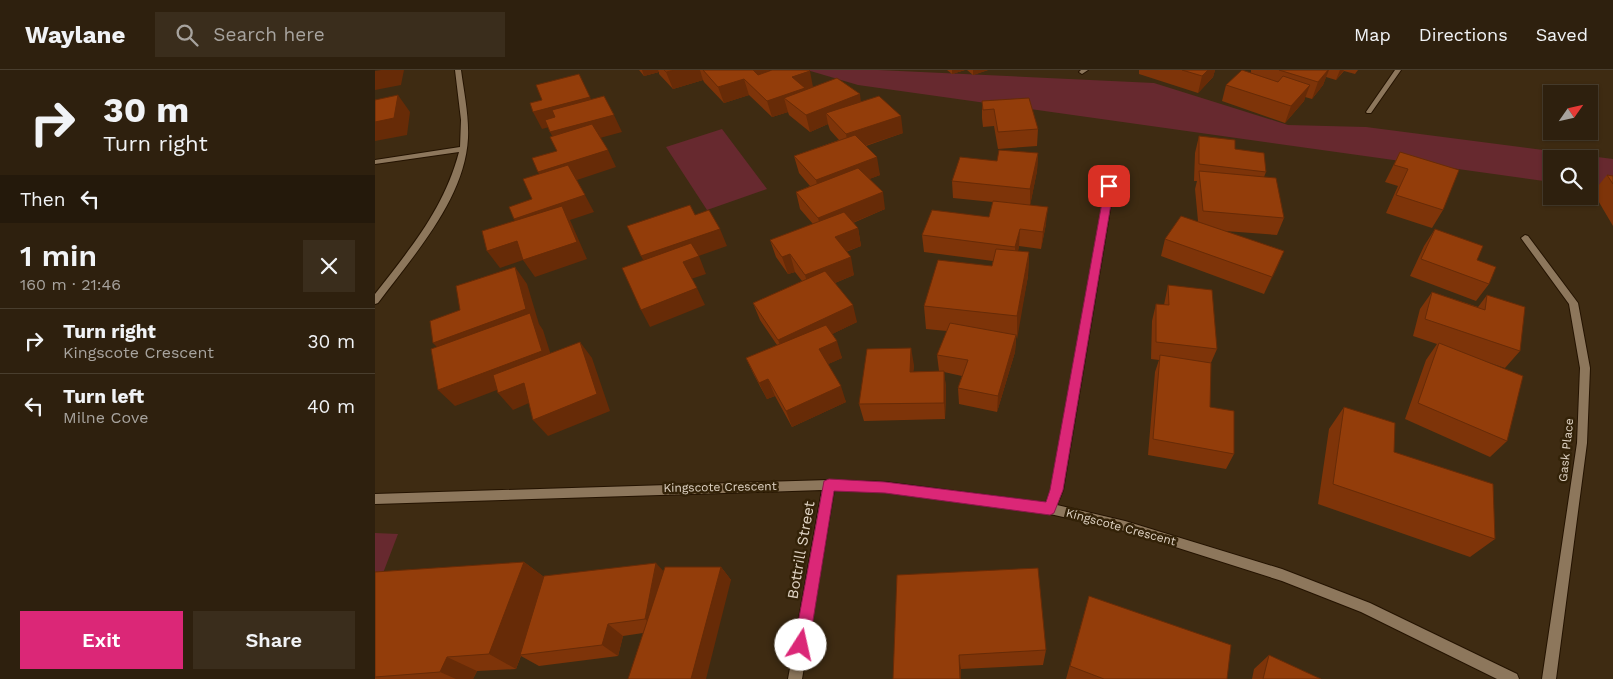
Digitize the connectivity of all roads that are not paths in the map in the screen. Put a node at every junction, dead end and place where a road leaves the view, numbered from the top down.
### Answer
1 (458, 70) edge
2 (1398, 70) edge
3 (1369, 112) dead end
4 (463, 150) junction
5 (375, 162) edge
6 (1113, 168) dead end
7 (1525, 238) dead end
8 (375, 301) edge
9 (829, 485) junction
10 (375, 499) edge
11 (1050, 509) junction
12 (795, 679) edge
13 (1511, 679) edge
14 (1549, 679) edge

1 - 4 street
2 - 3 street
4 - 5 street
4 - 8 street
6 - 11 street
7 - 14 street, Gask Place
9 - 10 street, Kingscote Crescent
9 - 11 street, Kingscote Crescent
9 - 12 street, Bottrill Street
11 - 13 street, Kingscote Crescent

